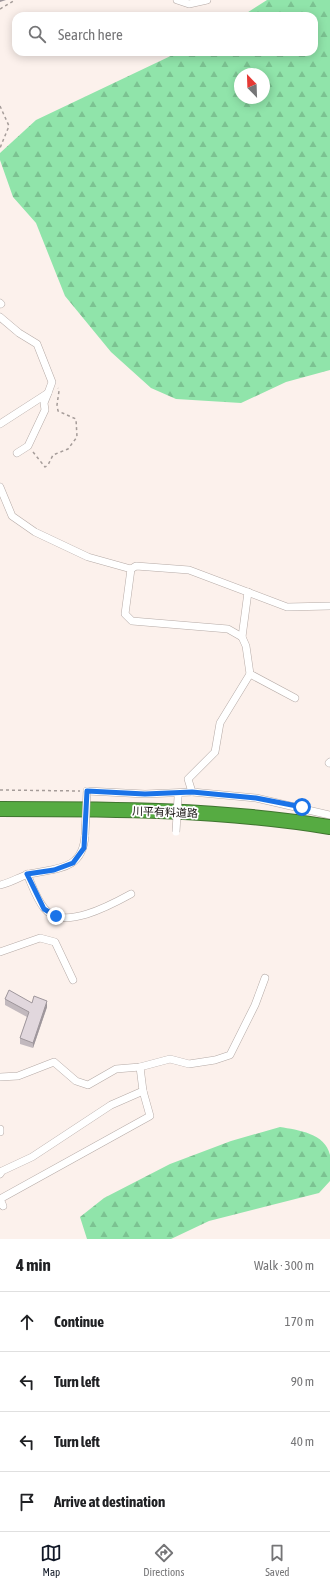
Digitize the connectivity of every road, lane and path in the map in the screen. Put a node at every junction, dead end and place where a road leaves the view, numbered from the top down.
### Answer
1 (15, 0) edge
2 (177, 0) edge
3 (207, 0) edge
4 (0, 9) edge
5 (0, 106) edge
6 (0, 148) edge
7 (0, 317) edge
8 (52, 382) junction
9 (48, 393) junction
10 (0, 424) edge
11 (28, 446) junction
12 (16, 453) dead end
13 (0, 487) edge
14 (131, 569) junction
15 (248, 592) junction
16 (330, 606) edge
17 (242, 638) junction
18 (250, 674) junction
19 (295, 698) dead end
20 (0, 790) edge
21 (70, 791) dead end
22 (192, 792) junction
23 (178, 797) dead end
24 (0, 809) edge
25 (0, 815) edge
26 (330, 815) edge
27 (330, 827) edge
28 (176, 832) dead end
29 (330, 834) edge
30 (27, 874) junction
31 (0, 885) edge
32 (131, 894) dead end
33 (0, 952) edge
34 (265, 978) dead end
35 (73, 980) dead end
36 (140, 1067) junction
37 (0, 1077) edge
38 (143, 1091) junction
39 (0, 1174) edge
40 (3, 1206) dead end

1 - 4 path
2 - 3 street
5 - 6 path
7 - 8 street
8 - 9 street
8 - 11 path
9 - 10 street
9 - 11 street
11 - 12 street
13 - 14 street
14 - 15 street
14 - 17 street
15 - 16 street
15 - 17 street
17 - 18 street
18 - 19 street
18 - 22 street
20 - 21 path
22 - 26 street
22 - 30 street, bridge
23 - 28 street, bridge
24 - 27 highway, 川平有料道路
25 - 29 highway, 川平有料道路
30 - 31 street
30 - 32 street
33 - 35 street
34 - 36 street
36 - 37 street
36 - 38 street
38 - 39 street
38 - 40 street

